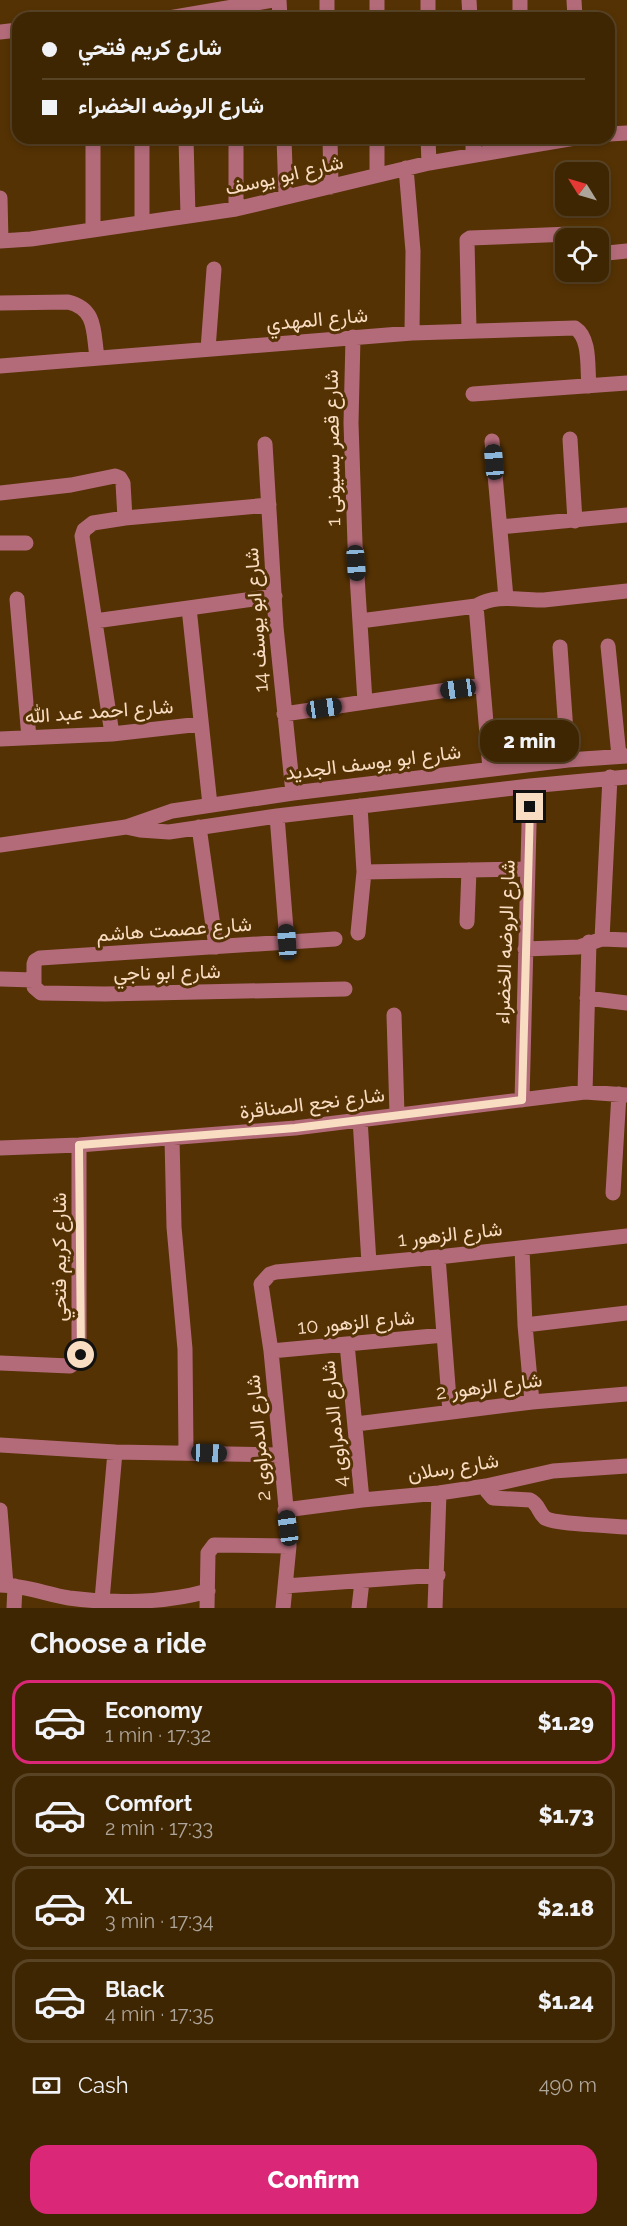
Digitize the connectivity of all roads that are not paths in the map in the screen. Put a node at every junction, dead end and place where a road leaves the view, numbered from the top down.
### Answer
1 (273, 0) edge
2 (235, 12) edge
3 (93, 144) edge
4 (141, 144) edge
5 (186, 144) edge
6 (236, 144) edge
7 (284, 144) edge
8 (330, 144) edge
9 (377, 144) edge
10 (428, 144) edge
11 (473, 144) edge
12 (516, 144) edge
13 (473, 154) junction
14 (429, 163) junction
15 (406, 168) junction
16 (377, 175) junction
17 (331, 187) junction
18 (286, 197) junction
19 (0, 198) edge
20 (236, 209) junction
21 (188, 216) junction
22 (142, 223) junction
23 (93, 231) junction
24 (555, 235) edge
25 (1, 241) edge
26 (627, 251) edge
27 (609, 253) edge
28 (214, 268) dead end
29 (0, 303) edge
30 (468, 330) junction
31 (412, 333) junction
32 (353, 338) junction
33 (208, 349) junction
34 (97, 357) junction
35 (0, 366) edge
36 (627, 383) edge
37 (589, 386) junction
38 (473, 394) dead end
39 (570, 439) dead end
40 (492, 441) dead end
41 (265, 444) dead end
42 (0, 493) edge
43 (269, 505) junction
44 (627, 515) edge
45 (125, 518) junction
46 (575, 520) junction
47 (500, 527) junction
48 (0, 543) edge
49 (26, 543) dead end
50 (627, 591) edge
51 (275, 596) junction
52 (506, 598) junction
53 (17, 599) dead end
54 (476, 606) junction
55 (189, 608) junction
56 (95, 621) junction
57 (360, 621) junction
58 (608, 646) dead end
59 (560, 647) dead end
60 (481, 685) junction
61 (365, 702) junction
62 (284, 714) junction
63 (201, 724) junction
64 (112, 734) junction
65 (29, 738) junction
66 (0, 739) edge
67 (623, 756) edge
68 (567, 760) junction
69 (490, 769) junction
70 (610, 777) junction
71 (627, 777) edge
72 (530, 786) junction
73 (293, 793) junction
74 (210, 805) junction
75 (360, 806) junction
76 (183, 810) junction
77 (277, 816) junction
78 (126, 826) junction
79 (191, 828) junction
80 (0, 845) edge
81 (528, 869) junction
82 (469, 870) junction
83 (364, 872) junction
84 (467, 922) dead end
85 (358, 933) dead end
86 (335, 939) dead end
87 (627, 940) edge
88 (595, 941) junction
89 (287, 942) junction
90 (216, 947) junction
91 (525, 949) junction
92 (0, 979) edge
93 (34, 980) junction
94 (345, 989) dead end
95 (587, 998) junction
96 (627, 1003) edge
97 (394, 1015) dead end
98 (585, 1092) junction
99 (623, 1094) edge
100 (522, 1100) junction
101 (397, 1114) junction
102 (360, 1119) junction
103 (172, 1138) junction
104 (79, 1145) junction
105 (0, 1148) edge
106 (613, 1193) dead end
107 (627, 1236) edge
108 (522, 1248) junction
109 (438, 1257) junction
110 (369, 1263) junction
111 (276, 1272) joint
112 (627, 1313) edge
113 (525, 1325) junction
114 (444, 1335) junction
115 (347, 1344) junction
116 (271, 1351) junction
117 (0, 1363) edge
118 (627, 1394) edge
119 (532, 1402) junction
120 (450, 1412) junction
121 (356, 1424) junction
122 (0, 1445) edge
123 (115, 1452) junction
124 (186, 1452) junction
125 (280, 1455) junction
126 (627, 1466) edge
127 (486, 1486) junction
128 (439, 1493) junction
129 (362, 1500) junction
130 (0, 1510) edge
131 (285, 1510) junction
132 (627, 1527) edge
133 (289, 1546) junction
134 (438, 1575) junction
135 (362, 1581) junction
136 (7, 1585) edge
137 (285, 1586) junction
138 (208, 1591) junction
139 (102, 1600) junction
140 (14, 1608) edge
141 (207, 1608) edge
142 (283, 1608) edge
143 (359, 1608) edge
144 (435, 1608) edge

1 - 2 street
3 - 23 street
4 - 22 street
5 - 21 street
6 - 20 street
7 - 18 street
8 - 17 street
9 - 16 street
10 - 14 street
11 - 13 street
12 - 13 street, شارع ابو يوسف
13 - 14 street, شارع ابو يوسف
14 - 15 street, شارع ابو يوسف
15 - 16 street, شارع ابو يوسف
15 - 31 street
16 - 17 street, شارع ابو يوسف
17 - 18 street, شارع ابو يوسف
18 - 20 street, شارع ابو يوسف
19 - 25 street
20 - 21 street, شارع ابو يوسف
21 - 22 street, شارع ابو يوسف
22 - 23 street, شارع ابو يوسف
23 - 25 street, شارع ابو يوسف
24 - 30 street
26 - 27 street
28 - 33 street
29 - 34 street
30 - 31 street, شارع المهدي
30 - 37 street, شارع المهدي
31 - 32 street, شارع المهدي
32 - 33 street, شارع المهدي
32 - 57 street, شارع قصر بسيونى 1
33 - 34 street, شارع المهدي
34 - 35 street, شارع المهدي
36 - 37 street
37 - 38 street
39 - 46 street
40 - 47 street
41 - 43 street, شارع ابو يوسف 14
42 - 45 street
43 - 45 street
43 - 51 street, شارع ابو يوسف 14
44 - 46 street
45 - 56 street
46 - 47 street
47 - 52 street
48 - 49 street
50 - 52 street
51 - 55 street
51 - 62 street, شارع ابو يوسف 14
52 - 54 street
53 - 65 street
54 - 57 street
54 - 60 street
55 - 56 street
55 - 63 street
56 - 64 street
57 - 61 street, شارع قصر بسيونى 1
58 - 67 street
59 - 68 street
60 - 61 street
60 - 69 street
61 - 62 street
62 - 73 street, شارع ابو يوسف 14
63 - 64 street, شارع احمد عبد الله
63 - 74 street
64 - 65 street, شارع احمد عبد الله
65 - 66 street, شارع احمد عبد الله
67 - 68 street, شارع ابو يوسف الجديد
68 - 69 street, شارع ابو يوسف الجديد
69 - 73 street, شارع ابو يوسف الجديد
70 - 71 street, شارع ابو يوسف الجديد
70 - 72 street, شارع ابو يوسف الجديد
70 - 88 street
72 - 75 street, شارع ابو يوسف الجديد
72 - 81 street, شارع الروضه الخضراء
73 - 74 street, شارع ابو يوسف الجديد
74 - 76 street, شارع ابو يوسف الجديد
75 - 77 street, شارع ابو يوسف الجديد
75 - 83 street
76 - 78 street, شارع ابو يوسف الجديد
76 - 79 street
77 - 79 street, شارع ابو يوسف الجديد
77 - 89 street
78 - 79 street, شارع ابو يوسف الجديد
78 - 80 street, شارع ابو يوسف الجديد
79 - 90 street
81 - 82 street
81 - 91 street, شارع الروضه الخضراء
82 - 83 street
82 - 84 street
83 - 85 street
86 - 89 street, شارع عصمت هاشم
87 - 88 street
88 - 91 street
88 - 95 street
89 - 90 street, شارع عصمت هاشم
90 - 93 street, شارع عصمت هاشم
91 - 100 street, شارع الروضه الخضراء
92 - 93 street
93 - 94 street, شارع ابو ناجي
95 - 96 street
95 - 98 street
97 - 101 street
98 - 99 street, شارع نجع الصناقرة
98 - 100 street, شارع نجع الصناقرة
99 - 106 street
100 - 101 street, شارع نجع الصناقرة
101 - 102 street, شارع نجع الصناقرة
102 - 103 street, شارع نجع الصناقرة
102 - 110 street
103 - 104 street, شارع نجع الصناقرة
103 - 124 street
104 - 105 street, شارع نجع الصناقرة
104 - 117 street, شارع كريم فتحي
107 - 108 street, شارع الزهور 1
108 - 109 street, شارع الزهور 1
108 - 113 street
109 - 110 street, شارع الزهور 1
109 - 114 street
110 - 111 street, شارع الزهور 1
111 - 116 street, شارع الدمراوى 2
112 - 113 street
113 - 119 street
114 - 115 street, شارع الزهور 10
114 - 120 street
115 - 116 street, شارع الزهور 10
115 - 121 street, شارع الدمراوى 4
116 - 125 street, شارع الدمراوى 2
118 - 119 street, شارع الزهور 2
119 - 120 street, شارع الزهور 2
120 - 121 street, شارع الزهور 2
121 - 129 street, شارع الدمراوى 4
122 - 123 street
123 - 124 street
123 - 139 street
124 - 125 street
125 - 131 street, شارع الدمراوى 2
126 - 127 street, شارع رسلان
127 - 128 street, شارع رسلان
127 - 132 street
128 - 129 street, شارع رسلان
128 - 134 street
129 - 131 street, شارع رسلان
130 - 136 street
131 - 133 street, شارع الدمراوى 2
133 - 137 street, شارع الدمراوى 2
133 - 138 street
134 - 135 street
134 - 144 street
135 - 137 street
135 - 143 street
136 - 139 street
136 - 140 street
137 - 142 street, شارع الدمراوى 2
138 - 139 street
138 - 141 street

